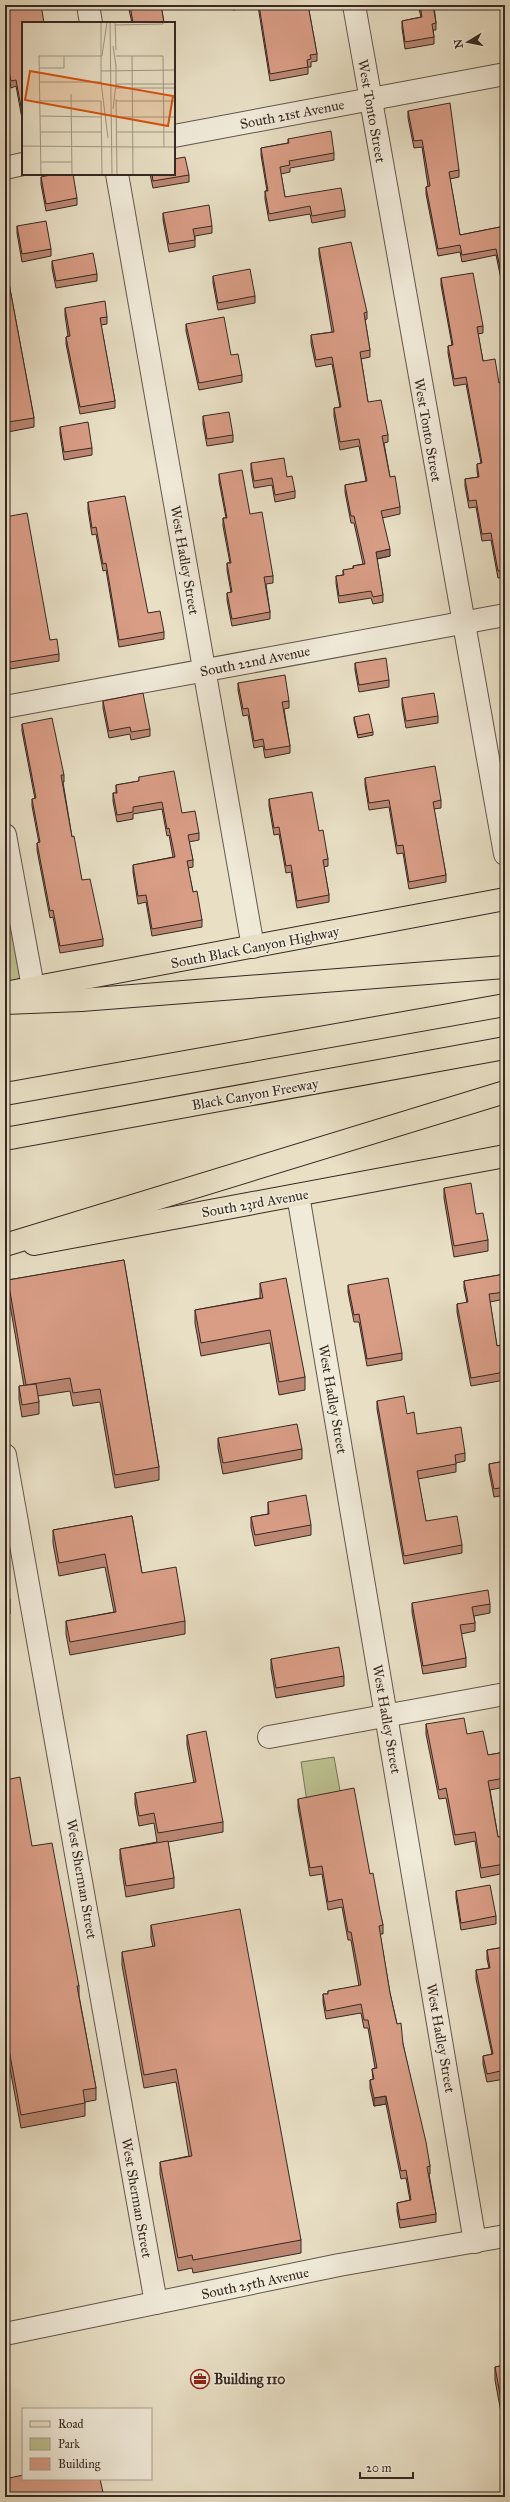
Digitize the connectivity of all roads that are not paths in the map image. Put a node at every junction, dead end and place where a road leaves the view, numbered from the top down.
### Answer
1 (88, 5) edge
2 (354, 5) edge
3 (91, 22) edge
4 (505, 74) edge
5 (370, 99) junction
6 (175, 136) edge
7 (22, 164) edge
8 (5, 168) edge
9 (117, 175) edge
10 (505, 615) edge
11 (463, 623) junction
12 (204, 671) junction
13 (5, 708) edge
14 (5, 835) edge
15 (505, 854) edge
16 (505, 899) edge
17 (253, 947) junction
18 (505, 967) edge
19 (33, 987) junction
20 (5, 993) edge
21 (5, 1003) edge
22 (505, 1005) edge
23 (505, 1048) edge
24 (505, 1092) edge
25 (5, 1094) edge
26 (5, 1139) edge
27 (505, 1156) edge
28 (298, 1195) junction
29 (5, 1244) edge
30 (5, 1249) edge
31 (5, 1455) edge
32 (505, 1694) edge
33 (386, 1714) junction
34 (269, 1737) dead end
35 (505, 2236) edge
36 (475, 2242) junction
37 (156, 2303) junction
38 (5, 2334) edge

1 - 3 street
2 - 5 street, West Tonto Street
4 - 5 street, South 21st Avenue
5 - 6 street, South 21st Avenue
5 - 11 street, West Tonto Street
7 - 8 street
9 - 12 street, West Hadley Street
10 - 11 street, South 22nd Avenue
11 - 12 street, South 22nd Avenue
11 - 15 street, West Tonto Street
12 - 13 street, South 22nd Avenue
12 - 17 street, West Hadley Street
14 - 19 street
16 - 17 main road, South Black Canyon Highway
17 - 19 main road, South Black Canyon Highway
18 - 21 main road
19 - 20 main road, South Black Canyon Highway
22 - 25 main road
23 - 26 main road, Black Canyon Freeway
24 - 29 main road
27 - 28 main road, South 23rd Avenue
28 - 30 main road, South 23rd Avenue
28 - 33 street, West Hadley Street
31 - 37 street, West Sherman Street
32 - 33 street
33 - 34 street
33 - 36 street, West Hadley Street
35 - 36 street, South 25th Avenue
36 - 37 street, South 25th Avenue
37 - 38 street, South 25th Avenue

